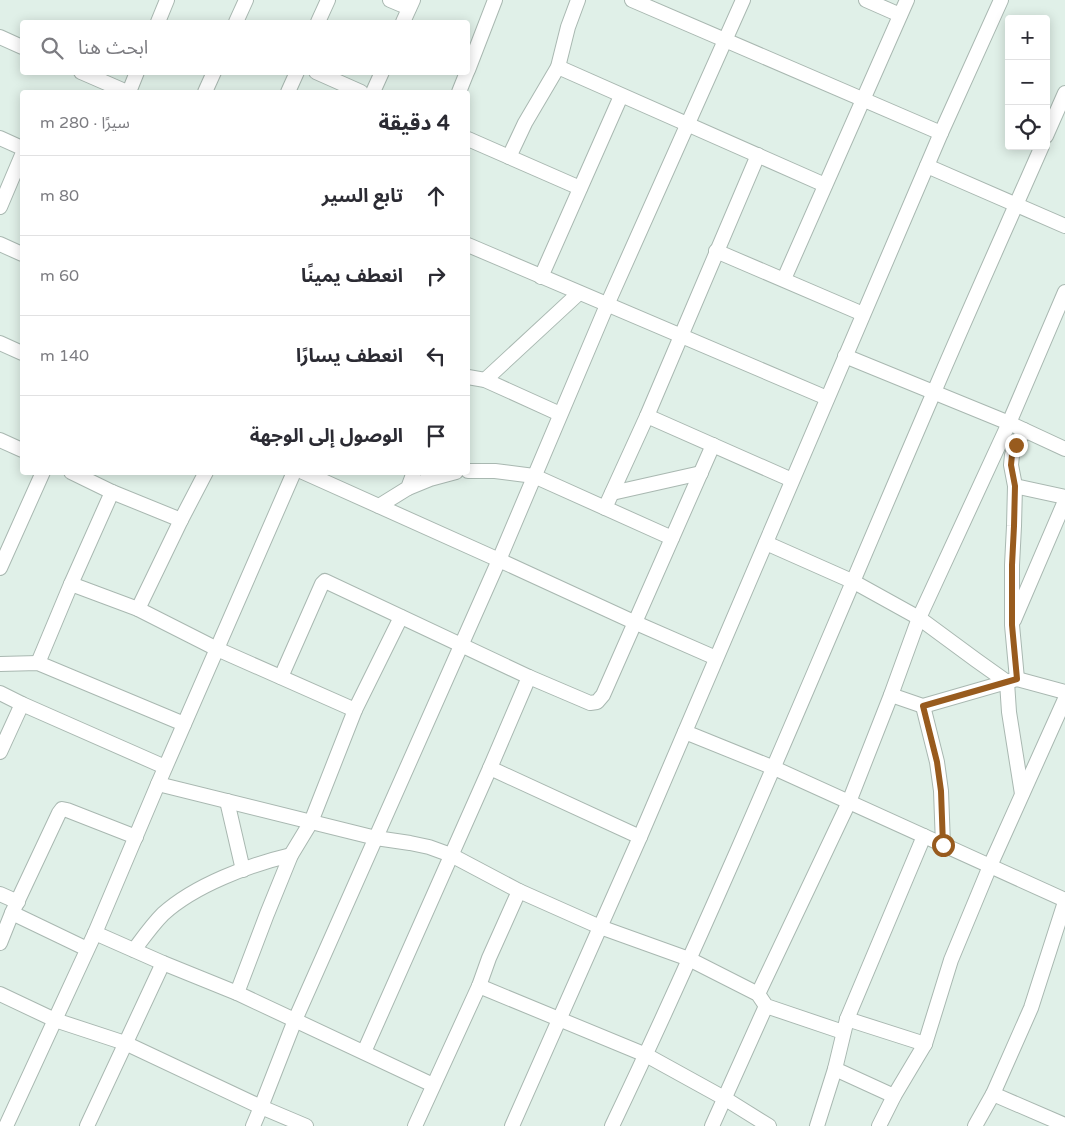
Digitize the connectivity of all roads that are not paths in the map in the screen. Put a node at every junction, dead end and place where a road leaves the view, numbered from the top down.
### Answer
1 (167, 0) edge
2 (246, 0) edge
3 (328, 0) edge
4 (390, 0) edge
5 (495, 0) edge
6 (578, 0) edge
7 (632, 0) edge
8 (743, 0) edge
9 (866, 0) edge
10 (907, 0) edge
11 (1001, 0) edge
12 (411, 4) edge
13 (900, 15) junction
14 (159, 20) edge
15 (237, 20) edge
16 (319, 20) edge
17 (404, 20) edge
18 (0, 37) edge
19 (725, 40) junction
20 (20, 46) edge
21 (470, 64) edge
22 (558, 67) junction
23 (88, 75) edge
24 (136, 75) edge
25 (213, 75) edge
26 (296, 75) edge
27 (323, 75) edge
28 (381, 75) edge
29 (466, 75) edge
30 (123, 90) edge
31 (129, 90) edge
32 (206, 90) edge
33 (289, 90) edge
34 (356, 90) edge
35 (374, 90) edge
36 (460, 90) edge
37 (1065, 93) edge
38 (621, 96) junction
39 (864, 100) junction
40 (687, 124) junction
41 (1050, 127) edge
42 (941, 133) junction
43 (0, 138) edge
44 (470, 140) edge
45 (20, 147) edge
46 (1040, 150) edge
47 (758, 155) junction
48 (509, 157) junction
49 (20, 159) edge
50 (927, 166) junction
51 (825, 185) junction
52 (580, 188) junction
53 (1017, 204) junction
54 (0, 207) edge
55 (1065, 226) edge
56 (0, 244) edge
57 (470, 246) edge
58 (716, 251) junction
59 (20, 253) edge
60 (541, 276) junction
61 (784, 280) junction
62 (1065, 292) edge
63 (578, 293) junction
64 (607, 305) junction
65 (863, 314) junction
66 (680, 336) junction
67 (0, 343) edge
68 (20, 352) edge
69 (845, 356) junction
70 (470, 377) edge
71 (485, 380) junction
72 (934, 393) junction
73 (827, 398) junction
74 (560, 414) junction
75 (647, 416) junction
76 (1009, 423) junction
77 (1024, 430) junction
78 (0, 440) edge
79 (713, 445) junction
80 (20, 449) edge
81 (1065, 449) edge
82 (470, 471) edge
83 (701, 473) junction
84 (42, 475) edge
85 (77, 475) edge
86 (204, 475) edge
87 (293, 475) edge
88 (310, 475) edge
89 (413, 475) edge
90 (446, 475) edge
91 (534, 476) junction
92 (792, 480) junction
93 (1015, 486) junction
94 (408, 488) junction
95 (112, 492) junction
96 (612, 493) junction
97 (1065, 499) edge
98 (379, 506) junction
99 (605, 508) junction
100 (181, 520) junction
101 (672, 538) junction
102 (766, 542) junction
103 (499, 560) junction
104 (0, 568) edge
105 (854, 582) junction
106 (71, 584) junction
107 (138, 609) junction
108 (401, 617) junction
109 (919, 618) junction
110 (636, 623) junction
111 (1012, 625) junction
112 (461, 646) junction
113 (217, 649) junction
114 (716, 658) junction
115 (38, 663) junction
116 (0, 664) edge
117 (281, 677) junction
118 (529, 677) junction
119 (1012, 680) junction
120 (1065, 692) edge
121 (0, 693) edge
122 (891, 695) junction
123 (1065, 698) edge
124 (22, 704) junction
125 (923, 706) junction
126 (355, 710) junction
127 (184, 724) junction
128 (685, 732) junction
129 (0, 752) edge
130 (165, 767) junction
131 (490, 768) junction
132 (774, 768) junction
133 (158, 784) junction
134 (1022, 794) junction
135 (227, 801) junction
136 (849, 802) junction
137 (311, 822) junction
138 (924, 836) junction
139 (136, 837) junction
140 (640, 837) junction
141 (376, 838) junction
142 (943, 845) junction
143 (291, 855) junction
144 (451, 855) junction
145 (990, 866) junction
146 (243, 870) junction
147 (518, 891) junction
148 (0, 894) edge
149 (1065, 901) edge
150 (15, 908) junction
151 (600, 927) junction
152 (95, 933) junction
153 (0, 942) edge
154 (88, 949) junction
155 (134, 950) junction
156 (689, 959) junction
157 (163, 963) junction
158 (478, 986) junction
159 (237, 993) junction
160 (0, 994) edge
161 (762, 1000) junction
162 (559, 1018) junction
163 (55, 1020) junction
164 (295, 1020) junction
165 (845, 1026) junction
166 (125, 1043) junction
167 (925, 1044) junction
168 (364, 1052) junction
169 (646, 1055) junction
170 (835, 1069) junction
171 (433, 1085) junction
172 (993, 1094) junction
173 (894, 1096) junction
174 (724, 1098) junction
175 (261, 1107) junction
176 (1062, 1122) edge
177 (6, 1126) edge
178 (86, 1126) edge
179 (253, 1126) edge
180 (306, 1126) edge
181 (414, 1126) edge
182 (512, 1126) edge
183 (612, 1126) edge
184 (712, 1126) edge
185 (769, 1126) edge
186 (817, 1126) edge
187 (879, 1126) edge
188 (974, 1126) edge

1 - 14 street
2 - 15 street
3 - 16 street
4 - 12 street
5 - 21 street
6 - 22 street
7 - 19 street
8 - 19 street
9 - 13 street
10 - 13 street
11 - 42 street
12 - 17 street
13 - 39 street
18 - 20 street
19 - 39 street
19 - 40 street
22 - 38 street
22 - 48 street
23 - 30 street
24 - 31 street
25 - 32 street
26 - 33 street
27 - 34 street
28 - 35 street
29 - 36 street
37 - 41 street
38 - 40 street
38 - 52 street
39 - 42 street
39 - 51 street
40 - 47 street
40 - 64 street
42 - 50 street
43 - 45 street
44 - 48 street
46 - 53 street
47 - 51 street
47 - 58 street
48 - 52 street
49 - 54 street
50 - 53 street
50 - 65 street
51 - 61 street
52 - 60 street
53 - 55 street
53 - 72 street
56 - 59 street
57 - 60 street
58 - 61 street
58 - 66 street
60 - 63 street
61 - 65 street
62 - 76 street
63 - 64 street
63 - 71 street
64 - 66 street
64 - 74 street
65 - 69 street
66 - 73 street
66 - 75 street
67 - 68 street
69 - 72 street
69 - 73 street
70 - 71 street
71 - 74 street
72 - 76 street
72 - 105 street
73 - 92 street
74 - 91 street
75 - 79 street
75 - 96 street
76 - 77 street
76 - 109 street
77 - 81 street
77 - 93 street
78 - 80 street
79 - 83 street
79 - 92 street
82 - 91 street
83 - 96 street
83 - 101 street
84 - 104 street
85 - 95 street
86 - 100 street
87 - 113 street
88 - 98 street
89 - 94 street
90 - 94 street
91 - 99 street
91 - 103 street
92 - 102 street
93 - 97 street
93 - 111 street
94 - 98 street
95 - 100 street
95 - 106 street
96 - 99 street
97 - 111 street
98 - 103 street
99 - 101 street
100 - 107 street
101 - 110 street
102 - 105 street
102 - 114 street
103 - 110 street
103 - 112 street
105 - 109 street
105 - 132 street
106 - 107 street
106 - 115 street
107 - 113 street
108 - 112 street
108 - 117 street
108 - 126 street
109 - 119 street
109 - 122 street
110 - 114 street
110 - 118 street
111 - 119 street
112 - 118 street
112 - 141 street
113 - 117 street
113 - 127 street
114 - 128 street
115 - 116 street
115 - 127 street
117 - 126 street
118 - 131 street
119 - 120 street
119 - 125 street
119 - 134 street
121 - 124 street
122 - 125 street
122 - 136 street
123 - 134 street
124 - 129 street
124 - 130 street
125 - 142 street
126 - 137 street
127 - 130 street
128 - 132 street
128 - 140 street
130 - 133 street
131 - 140 street
131 - 144 street
132 - 136 street
132 - 156 street
133 - 135 street
133 - 139 street
134 - 145 street
135 - 137 street
135 - 146 street
136 - 138 street
136 - 161 street
137 - 141 street
137 - 143 street
138 - 142 street
138 - 165 street
139 - 150 street
139 - 152 street
140 - 151 street
141 - 144 street
141 - 164 street
142 - 145 street
143 - 146 street
143 - 159 street
144 - 147 street
144 - 168 street
145 - 149 street
145 - 167 street
146 - 155 street
147 - 151 street
147 - 158 street
148 - 150 street
149 - 172 street
150 - 153 street
150 - 154 street
151 - 156 street
151 - 162 street
152 - 154 street
152 - 155 street
154 - 163 street
155 - 157 street
156 - 161 street
156 - 169 street
157 - 159 street
157 - 166 street
158 - 162 street
158 - 171 street
159 - 164 street
160 - 163 street
161 - 165 street
161 - 174 street
162 - 169 street
162 - 182 street
163 - 166 street
163 - 177 street
164 - 168 street
164 - 175 street
165 - 167 street
165 - 170 street
166 - 175 street
166 - 178 street
167 - 173 street
168 - 171 street
169 - 174 street
169 - 183 street
170 - 173 street
170 - 186 street
171 - 181 street
172 - 176 street
172 - 188 street
173 - 187 street
174 - 184 street
174 - 185 street
175 - 179 street
175 - 180 street

